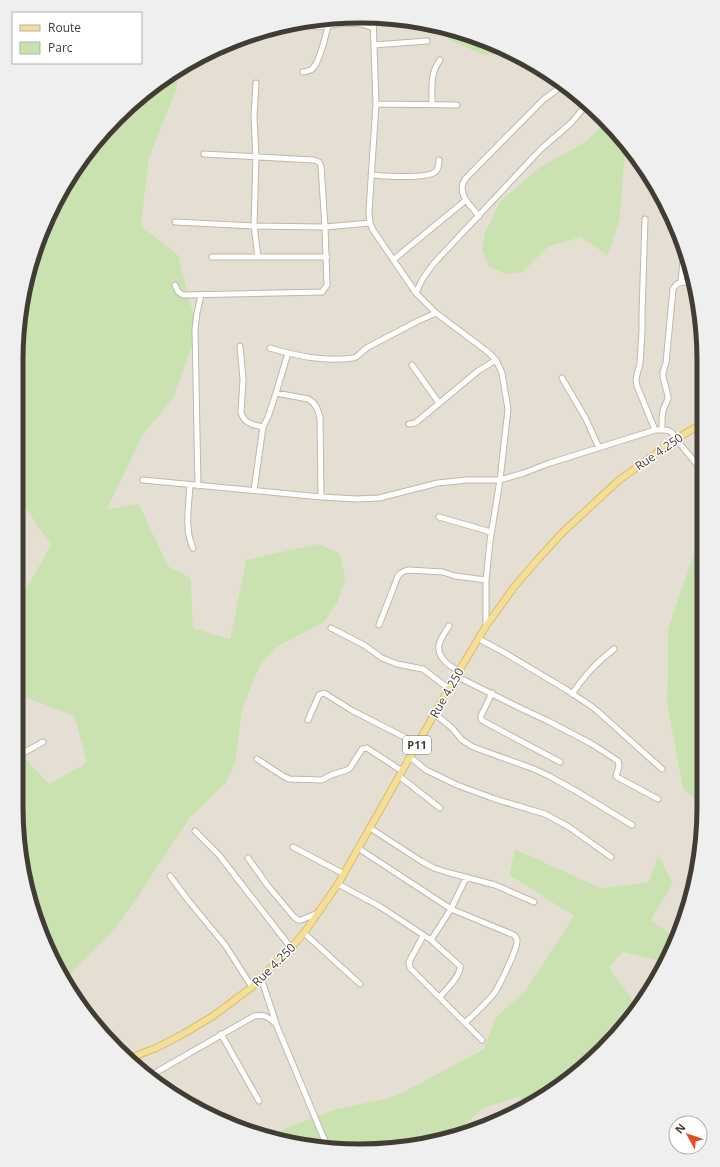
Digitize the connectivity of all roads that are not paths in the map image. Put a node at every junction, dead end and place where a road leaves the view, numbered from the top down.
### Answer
1 (373, 24) edge
2 (314, 26) edge
3 (328, 26) junction
4 (373, 28) junction
5 (427, 41) dead end
6 (374, 45) junction
7 (440, 60) dead end
8 (303, 72) dead end
9 (256, 83) dead end
10 (559, 89) edge
11 (376, 104) junction
12 (432, 104) junction
13 (457, 105) dead end
14 (584, 109) edge
15 (204, 154) dead end
16 (256, 157) junction
17 (439, 160) dead end
18 (371, 175) junction
19 (466, 200) junction
20 (479, 216) junction
21 (645, 219) dead end
22 (174, 222) dead end
23 (370, 223) junction
24 (254, 226) junction
25 (325, 227) junction
26 (212, 257) dead end
27 (258, 257) junction
28 (327, 258) junction
29 (393, 260) junction
30 (683, 263) edge
31 (681, 282) junction
32 (688, 283) edge
33 (175, 285) dead end
34 (201, 294) junction
35 (416, 294) junction
36 (436, 312) junction
37 (240, 346) dead end
38 (270, 348) dead end
39 (288, 353) junction
40 (496, 360) junction
41 (412, 365) dead end
42 (562, 378) dead end
43 (276, 393) junction
44 (439, 403) junction
45 (409, 424) dead end
46 (263, 427) junction
47 (697, 427) edge
48 (655, 430) junction
49 (662, 430) junction
50 (676, 439) junction
51 (600, 448) junction
52 (697, 465) edge
53 (143, 480) dead end
54 (500, 480) junction
55 (190, 485) junction
56 (198, 486) junction
57 (254, 490) junction
58 (321, 497) junction
59 (439, 517) dead end
60 (491, 532) junction
61 (193, 548) dead end
62 (486, 580) junction
63 (379, 625) dead end
64 (449, 626) dead end
65 (486, 626) junction
66 (331, 628) dead end
67 (479, 638) junction
68 (614, 649) dead end
69 (458, 674) junction
70 (449, 689) junction
71 (492, 693) junction
72 (572, 694) junction
73 (435, 714) junction
74 (308, 720) dead end
75 (43, 742) dead end
76 (418, 744) junction
77 (23, 753) edge
78 (410, 756) junction
79 (257, 759) dead end
80 (560, 762) dead end
81 (662, 769) dead end
82 (401, 773) junction
83 (658, 799) dead end
84 (440, 808) dead end
85 (632, 825) dead end
86 (370, 828) junction
87 (195, 831) dead end
88 (293, 847) dead end
89 (358, 848) junction
90 (611, 857) dead end
91 (248, 858) dead end
92 (344, 874) junction
93 (170, 876) dead end
94 (466, 878) junction
95 (338, 884) junction
96 (534, 902) dead end
97 (452, 909) junction
98 (319, 912) junction
99 (304, 933) junction
100 (423, 936) junction
101 (431, 940) junction
102 (291, 948) junction
103 (261, 978) junction
104 (360, 984) dead end
105 (252, 987) junction
106 (440, 997) junction
107 (465, 1023) junction
108 (276, 1024) junction
109 (221, 1034) junction
110 (482, 1040) dead end
111 (134, 1056) edge
112 (154, 1073) edge
113 (259, 1101) dead end
114 (325, 1142) edge

1 - 4 street
2 - 3 street
3 - 4 street
3 - 8 street
4 - 6 street
5 - 6 street
6 - 11 street
7 - 12 street
9 - 16 street
10 - 19 street
11 - 12 street
11 - 18 street
12 - 13 street
14 - 20 street
15 - 16 street
16 - 24 street
16 - 25 street
17 - 18 street
18 - 23 street
19 - 20 street
19 - 29 street
20 - 35 street
21 - 48 street
22 - 24 street
23 - 25 street
23 - 29 street
24 - 25 street
24 - 27 street
25 - 28 street
26 - 27 street
27 - 28 street
28 - 34 street
29 - 35 street
30 - 31 street
31 - 32 street
31 - 49 street
33 - 34 street
34 - 56 street
35 - 36 street
36 - 39 street
36 - 40 street
37 - 46 street
38 - 39 street
39 - 43 street
40 - 44 street
40 - 54 street
41 - 44 street
42 - 51 street
43 - 46 street
43 - 58 street
44 - 45 street
46 - 57 street
47 - 50 main road, Rue 4.250 / P11
48 - 49 street
48 - 51 street
49 - 50 street
50 - 52 street
50 - 65 main road, Rue 4.250 / P11
51 - 54 street
53 - 55 street
54 - 58 street
54 - 60 street
55 - 56 street
55 - 61 street
56 - 57 street
57 - 58 street
59 - 60 street
60 - 62 street
62 - 63 street
62 - 65 street
64 - 69 street
65 - 67 main road, Rue 4.250 / P11
66 - 70 street
67 - 69 main road, Rue 4.250 / P11
67 - 72 street
68 - 72 street
69 - 70 main road, Rue 4.250 / P11
69 - 71 street
70 - 73 main road, Rue 4.250 / P11
71 - 80 street
71 - 83 street
72 - 81 street
73 - 76 main road, Rue 4.250 / P11
73 - 85 street
74 - 76 street
75 - 77 street
76 - 78 main road, Rue 4.250 / P11
78 - 82 main road, Rue 4.250 / P11
78 - 90 street
79 - 82 street
82 - 84 street
82 - 86 main road, Rue 4.250 / P11
86 - 89 main road, Rue 4.250 / P11
86 - 94 street
87 - 102 street
88 - 92 street
89 - 92 main road, Rue 4.250 / P11
89 - 97 street
91 - 98 street
92 - 95 main road, Rue 4.250 / P11
93 - 105 street
94 - 96 street
94 - 97 street
95 - 98 main road, Rue 4.250 / P11
95 - 100 street
97 - 101 street
97 - 107 street
98 - 99 main road, Rue 4.250 / P11
99 - 102 main road, Rue 4.250 / P11
99 - 104 street
100 - 101 street
100 - 106 street
101 - 106 street
102 - 103 main road, Rue 4.250 / P11
103 - 105 main road, Rue 4.250 / P11
103 - 108 street
105 - 111 main road, Rue 4.250 / P11
106 - 107 street
107 - 110 street
108 - 109 street
108 - 114 street
109 - 112 street
109 - 113 street

